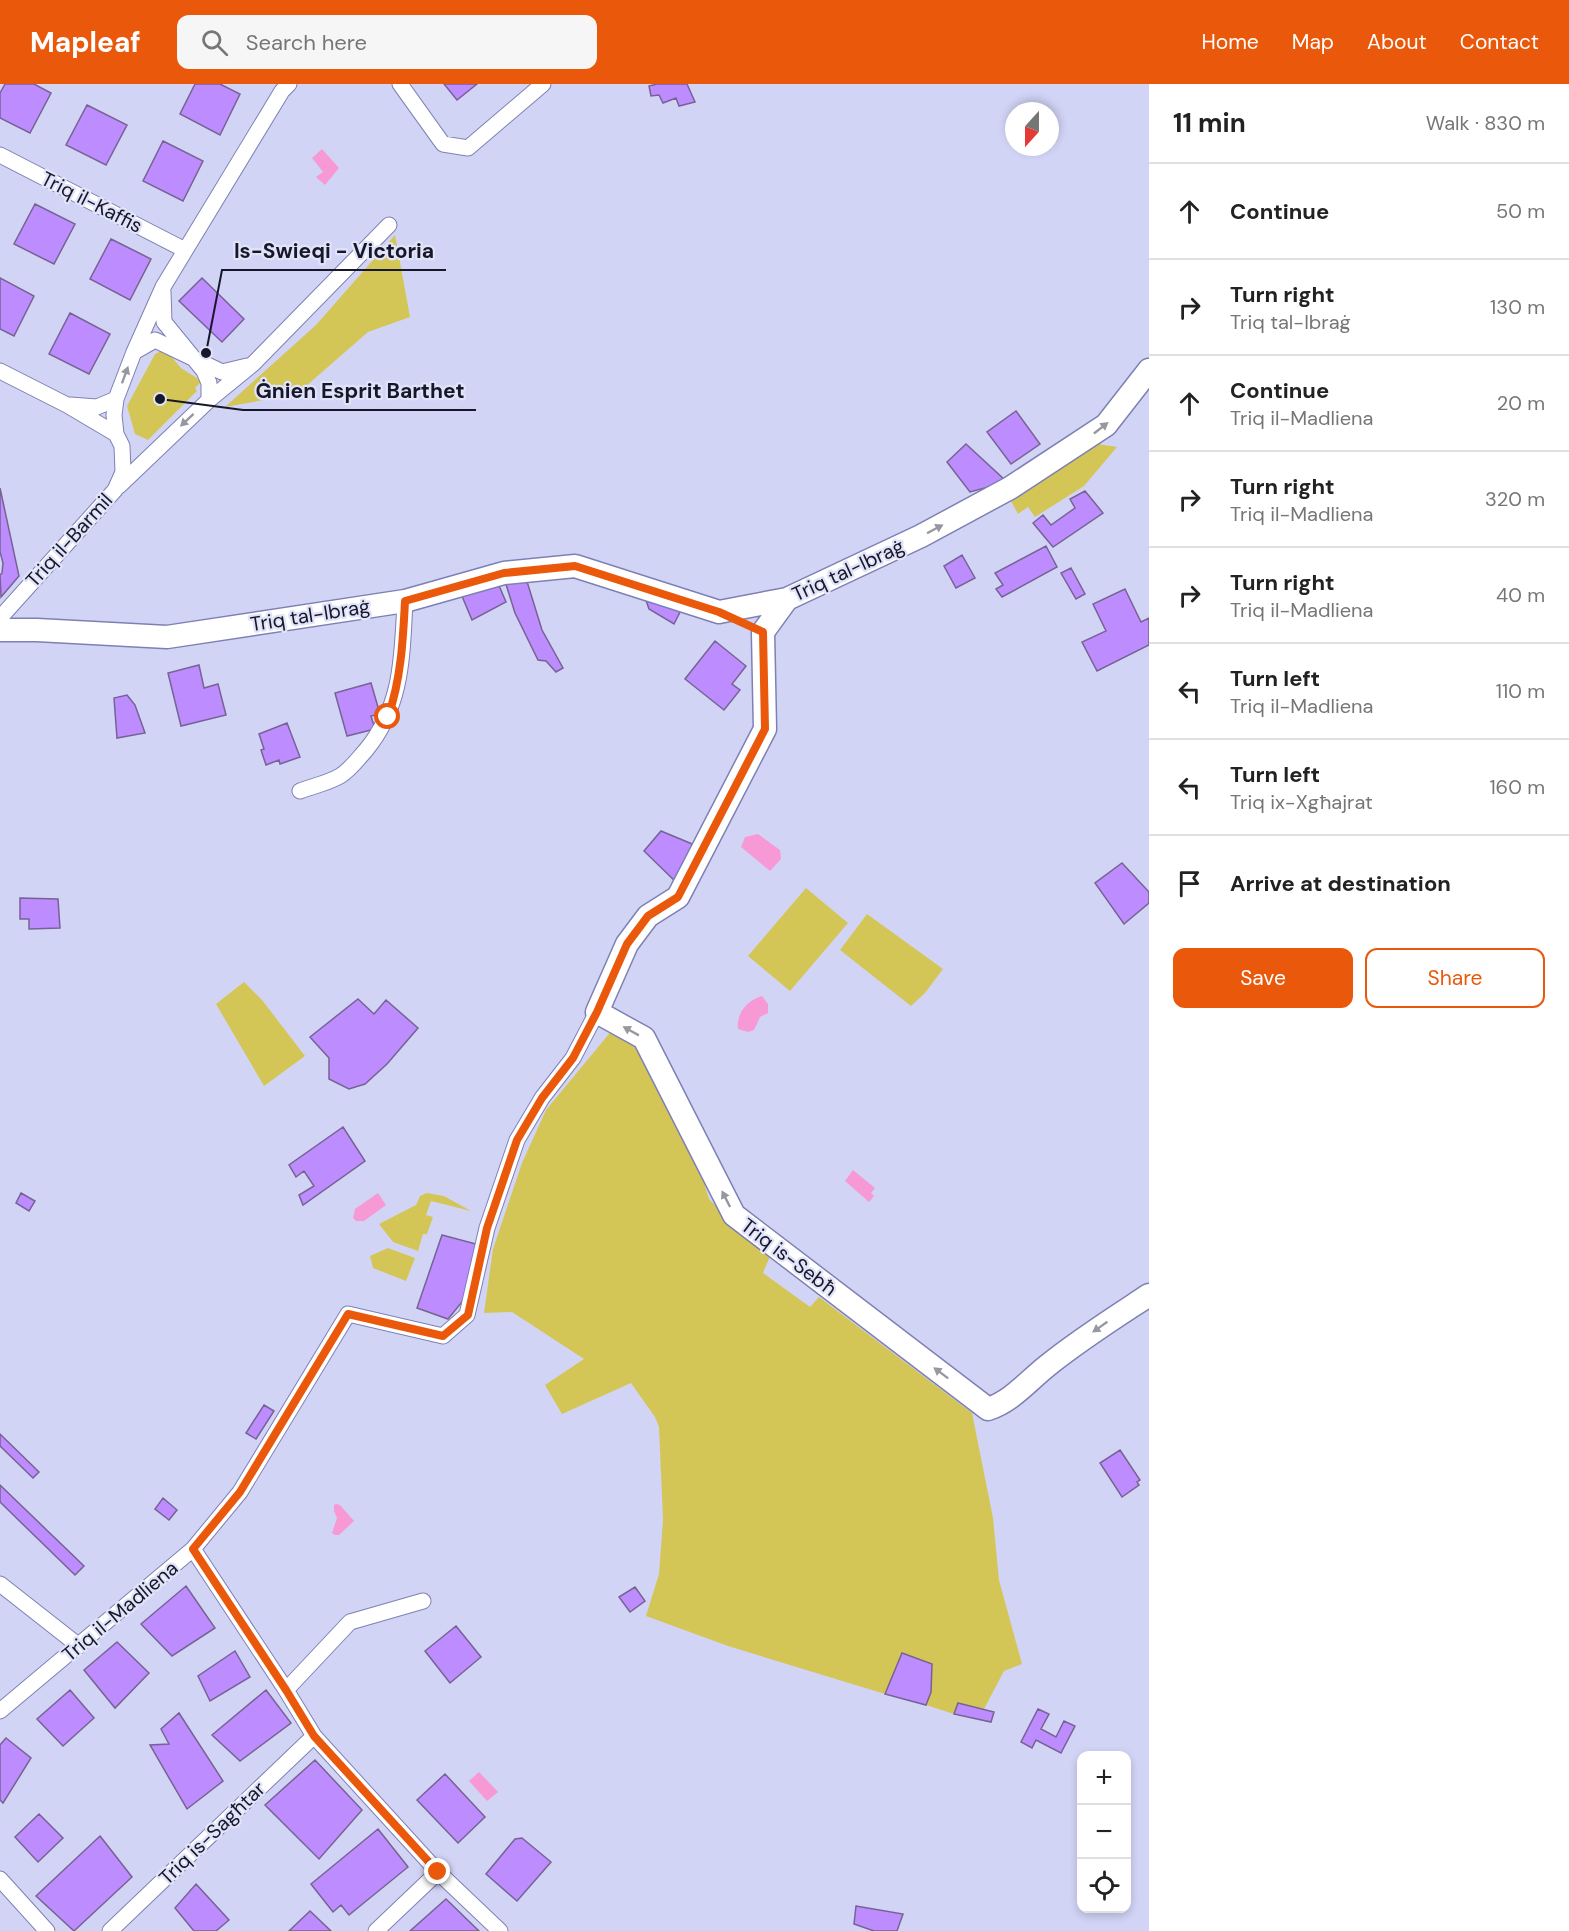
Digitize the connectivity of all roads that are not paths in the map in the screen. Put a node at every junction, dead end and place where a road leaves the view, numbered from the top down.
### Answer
1 (400, 84) edge
2 (543, 84) edge
3 (280, 86) edge
4 (0, 155) edge
5 (389, 225) dead end
6 (185, 249) junction
7 (163, 287) junction
8 (134, 352) junction
9 (191, 356) junction
10 (253, 364) junction
11 (1149, 370) edge
12 (0, 371) edge
13 (116, 399) junction
14 (209, 400) junction
15 (67, 405) junction
16 (119, 440) junction
17 (155, 450) junction
18 (115, 490) junction
19 (787, 599) junction
20 (405, 601) junction
21 (719, 612) junction
22 (0, 618) edge
23 (0, 630) edge
24 (763, 632) junction
25 (300, 791) dead end
26 (597, 1012) junction
27 (1149, 1295) edge
28 (193, 1549) junction
29 (0, 1584) edge
30 (423, 1601) dead end
31 (79, 1646) junction
32 (286, 1690) junction
33 (0, 1711) edge
34 (314, 1736) junction
35 (438, 1872) junction
36 (0, 1879) edge
37 (47, 1931) edge
38 (110, 1931) edge
39 (376, 1931) edge
40 (501, 1931) edge

1 - 2 street
3 - 6 street, Triq il-Barmil
4 - 6 street, Triq il-Kaffis
5 - 10 street
6 - 7 street, Triq il-Barmil
7 - 8 street, Triq il-Barmil
7 - 9 street
8 - 9 street
13 -> 8 street, Triq il-Barmil
9 - 10 street
9 - 14 street
10 - 14 street
19 -> 11 main road, Triq tal-Ibraġ
12 - 15 street
13 - 15 street
13 - 16 street, Triq il-Barmil
14 -> 17 street
15 - 16 street
16 - 17 street
16 - 18 street, Triq il-Barmil
17 - 18 street
18 - 22 street, Triq il-Barmil
19 - 21 main road, Triq tal-Ibraġ
19 - 24 main road
20 - 21 main road, Triq tal-Ibraġ
20 - 23 main road, Triq tal-Ibraġ
20 - 25 street
21 - 24 main road
24 - 26 main road, Triq il-Madliena
27 -> 26 main road, Triq is-Sebħ
26 - 28 street, Triq il-Madliena
28 - 31 street, Triq il-Madliena
28 - 32 street
29 - 31 street
30 - 32 street
31 - 33 street, Triq il-Madliena
32 - 34 street
34 - 35 street
34 - 38 street, Triq is-Sagħtar
35 - 39 street
35 - 40 street
36 - 37 street

